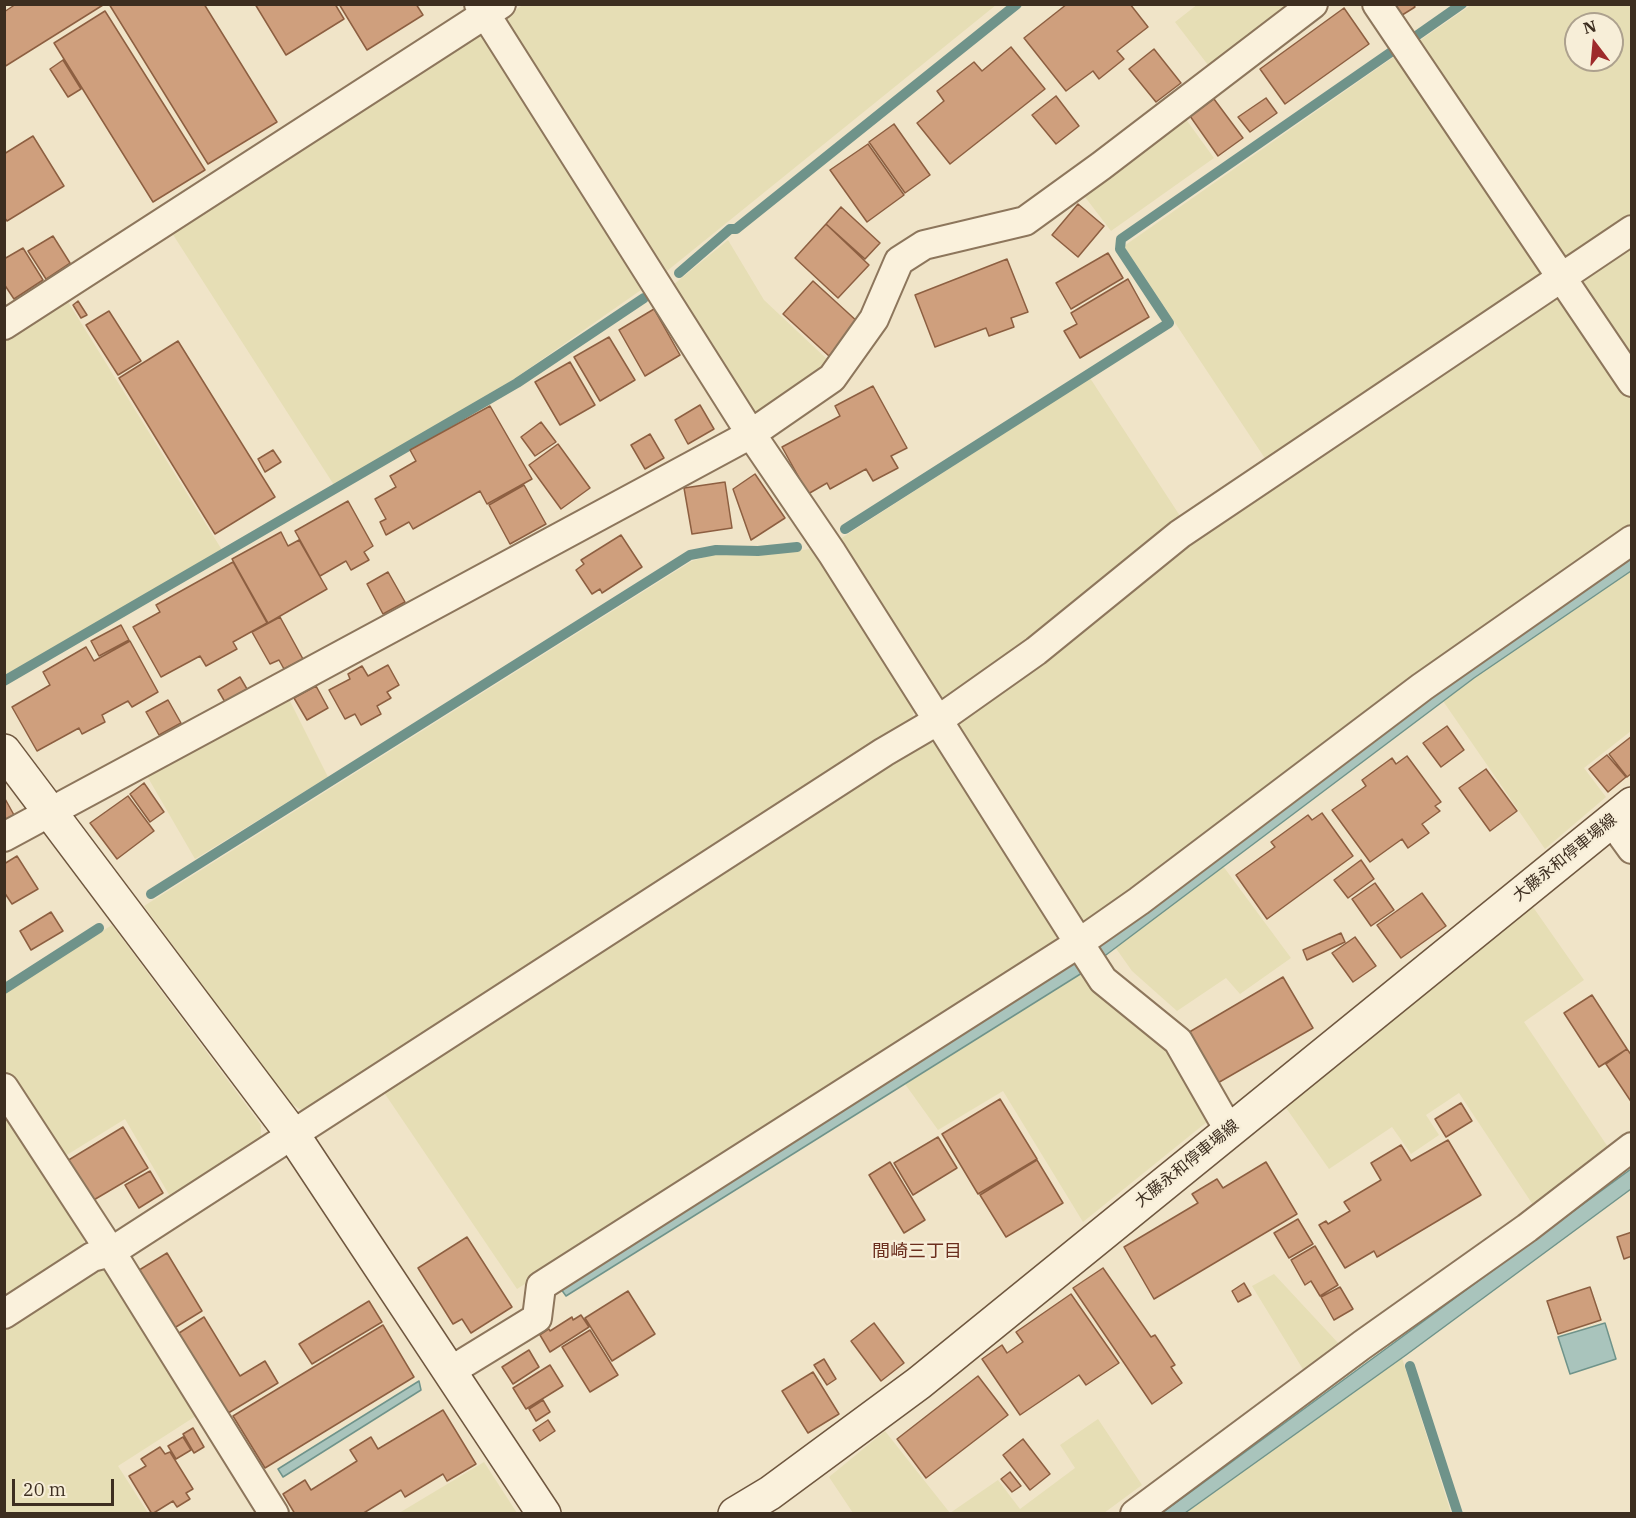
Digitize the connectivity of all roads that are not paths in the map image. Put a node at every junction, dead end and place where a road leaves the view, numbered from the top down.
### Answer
1 (1313, 4) edge
2 (1377, 4) edge
3 (488, 8) edge
4 (1632, 230) edge
5 (1561, 278) junction
6 (4, 325) edge
7 (1632, 382) edge
8 (751, 434) junction
9 (1632, 540) edge
10 (937, 722) junction
11 (4, 751) edge
12 (51, 812) junction
13 (1621, 812) edge
14 (4, 837) edge
15 (1632, 849) edge
16 (1086, 953) junction
17 (4, 1088) edge
18 (1229, 1130) junction
19 (293, 1135) junction
20 (1632, 1147) edge
21 (111, 1252) junction
22 (4, 1314) edge
23 (449, 1372) junction
24 (274, 1514) edge
25 (544, 1514) edge
26 (735, 1514) edge
27 (1135, 1514) edge

1 - 8 street
2 - 5 street
3 - 6 street
3 - 8 street
4 - 5 street
5 - 7 street
5 - 10 street
8 - 10 street
8 - 12 street
9 - 16 street
10 - 16 street
10 - 19 street
11 - 12 main road
12 - 14 street
12 - 19 main road
13 - 15 street
13 - 18 main road, 大藤永和停車場線
16 - 18 street
16 - 23 street
17 - 21 street
18 - 26 main road, 大藤永和停車場線
19 - 21 street
19 - 23 main road
20 - 27 street
21 - 22 street
21 - 24 street
23 - 25 main road

